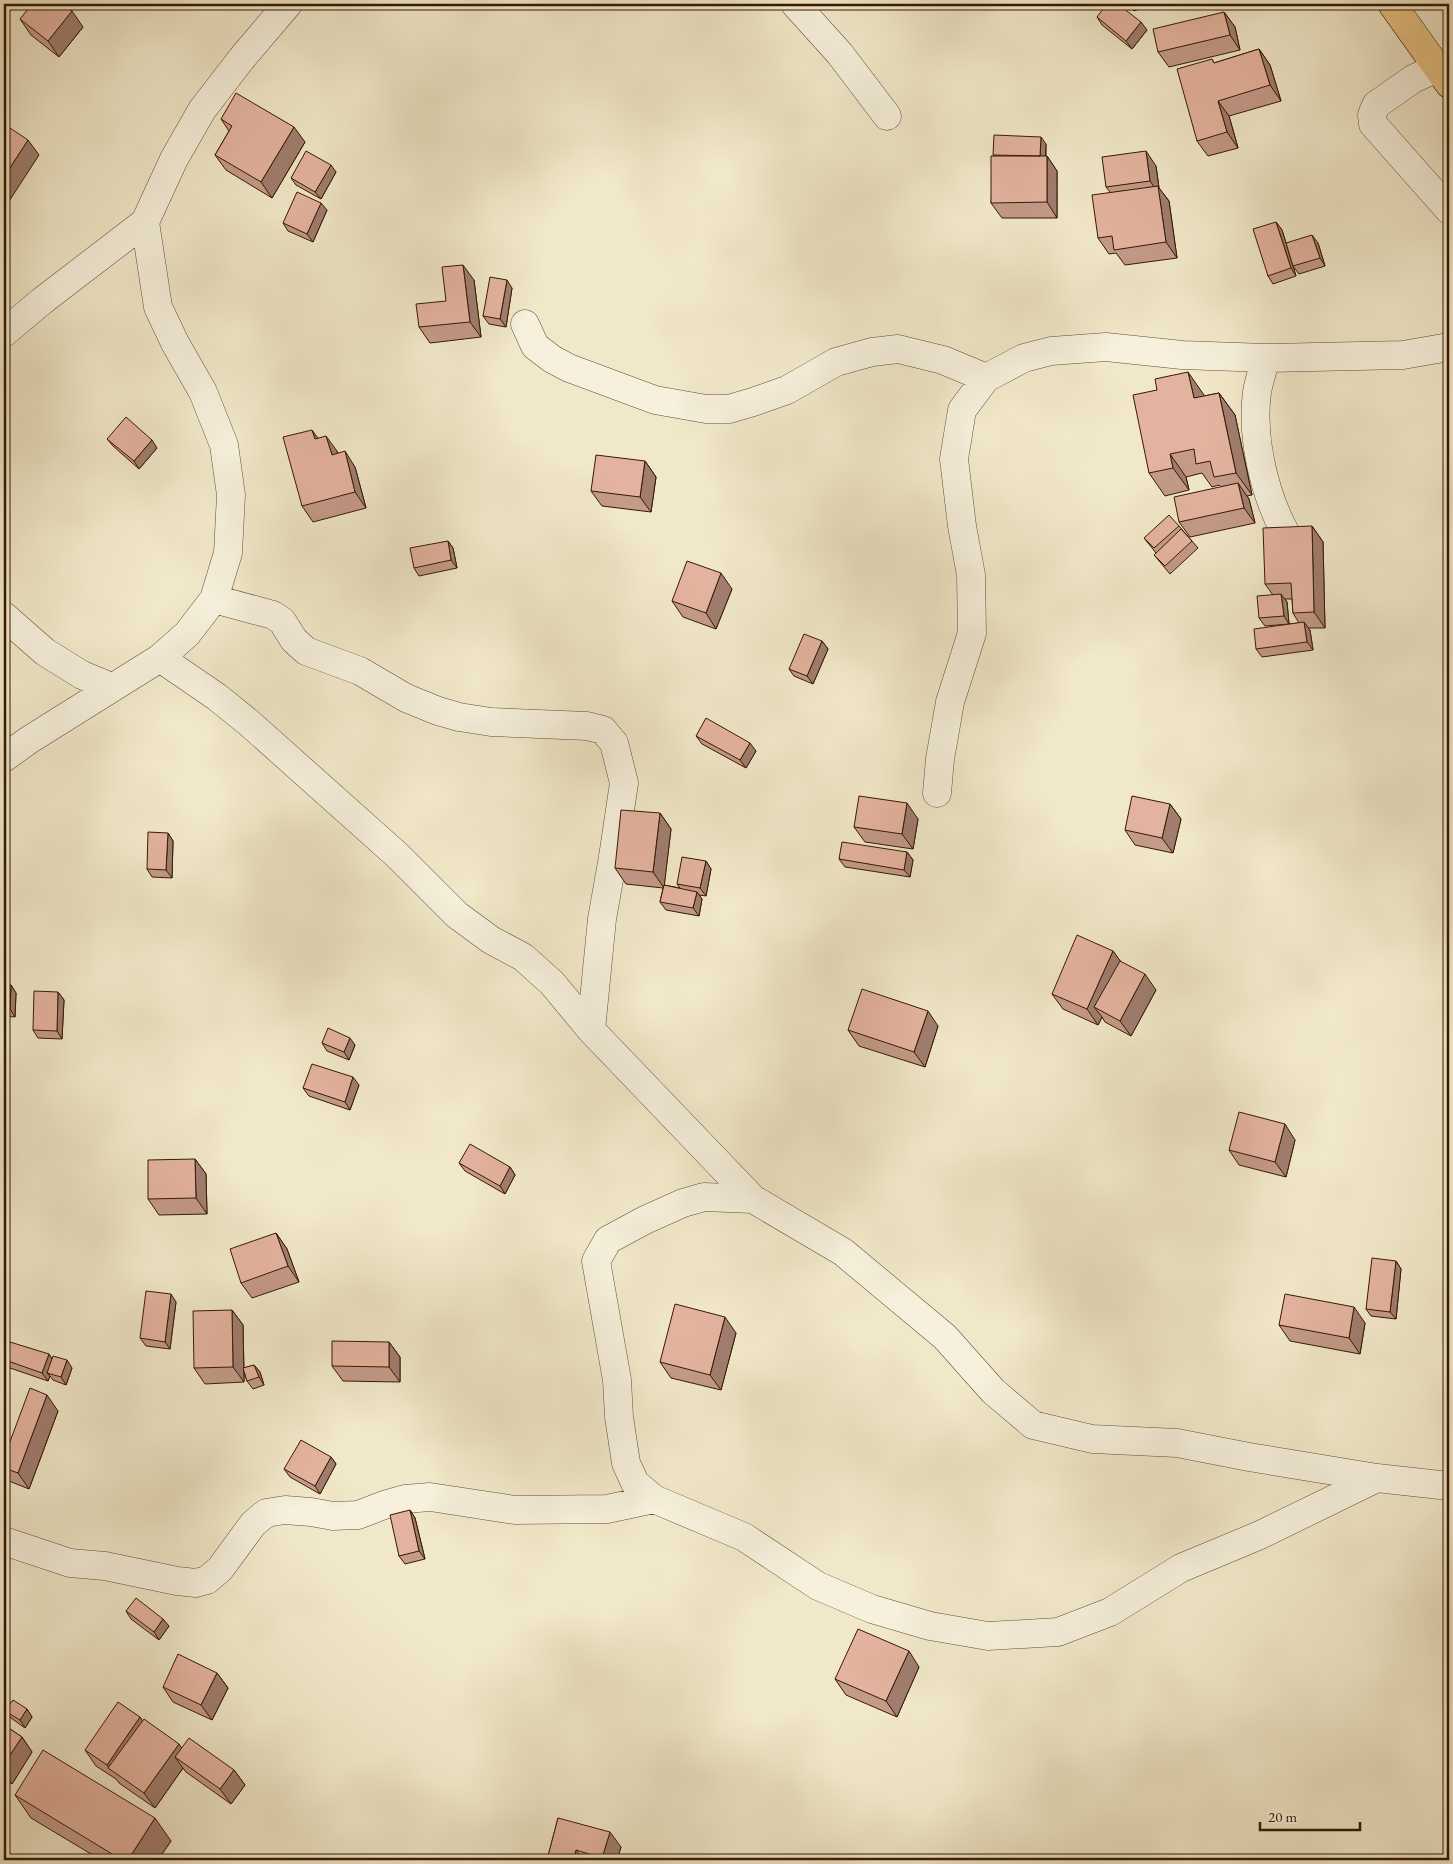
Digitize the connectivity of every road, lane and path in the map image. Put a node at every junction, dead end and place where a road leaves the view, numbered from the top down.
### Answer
1 (288, 4) edge
2 (795, 4) edge
3 (1398, 6) edge
4 (1443, 76) edge
5 (887, 116) dead end
6 (1449, 210) edge
7 (145, 222) junction
8 (525, 324) dead end
9 (4, 334) edge
10 (1449, 347) edge
11 (1266, 358) junction
12 (986, 378) junction
13 (1285, 532) edge
14 (214, 600) junction
15 (4, 616) edge
16 (160, 658) junction
17 (111, 687) junction
18 (4, 758) edge
19 (937, 793) dead end
20 (591, 1030) junction
21 (753, 1199) junction
22 (1377, 1478) junction
23 (1449, 1486) edge
24 (654, 1499) junction
25 (4, 1541) edge

1 - 7 street
2 - 5 street
3 - 4 highway
4 - 6 street
7 - 9 street
7 - 14 street
8 - 12 street
10 - 11 street
11 - 12 street
11 - 13 street
12 - 19 street
14 - 16 street
14 - 20 street
15 - 17 street
16 - 17 street
16 - 20 street
17 - 18 street
20 - 21 street
21 - 22 street
21 - 24 street
22 - 23 street
22 - 24 street
24 - 25 street

